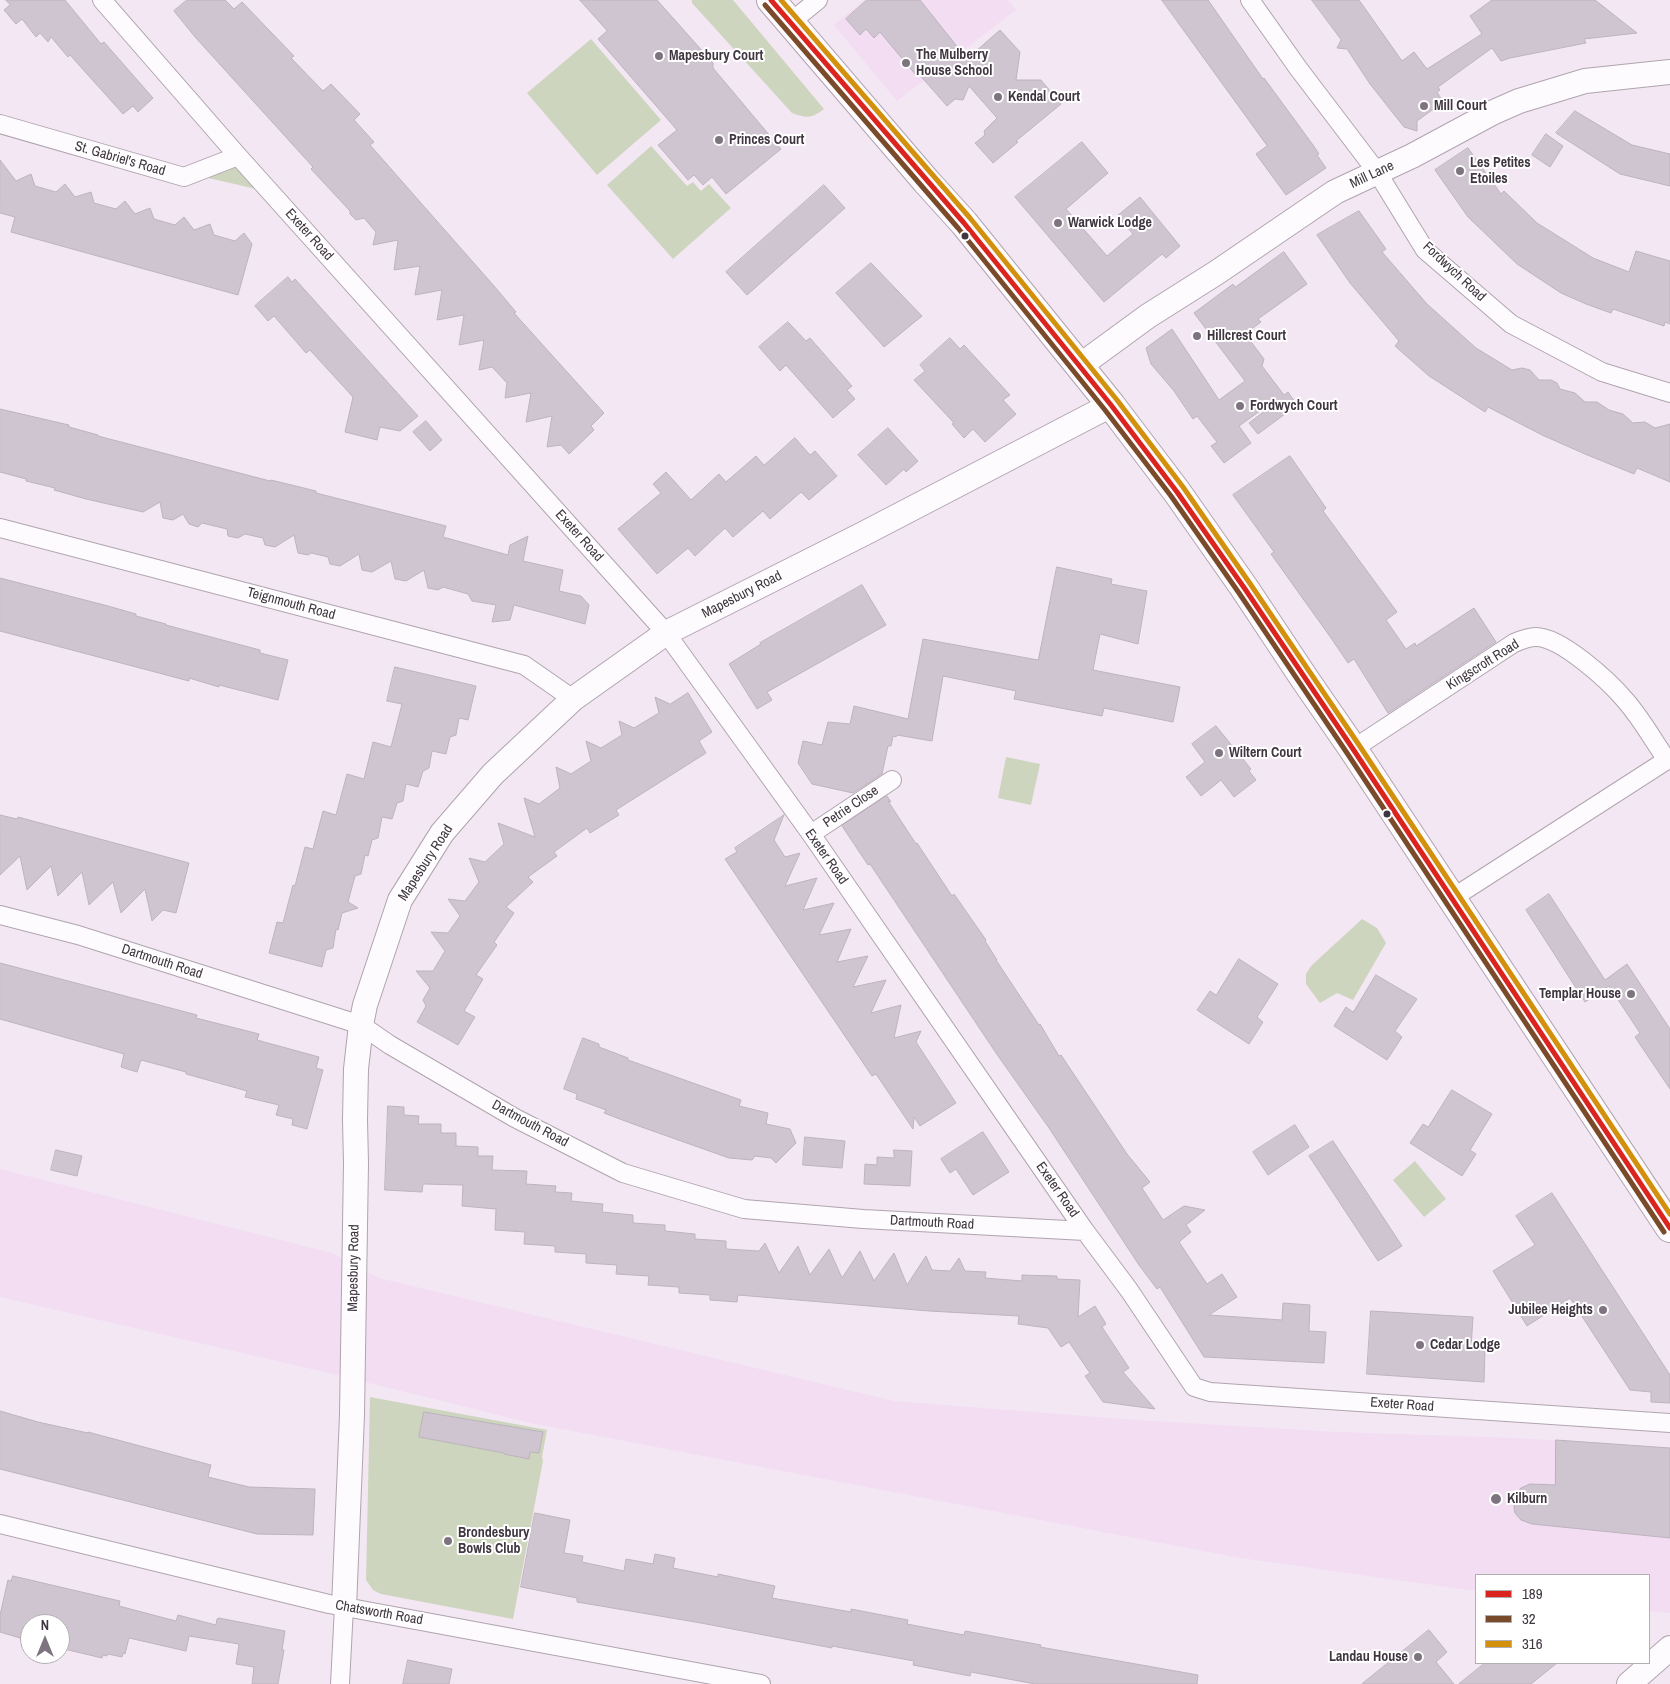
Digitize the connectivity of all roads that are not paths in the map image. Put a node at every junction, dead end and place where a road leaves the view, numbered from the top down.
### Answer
1 (102, 0) edge
2 (771, 0) edge
3 (818, 0) edge
4 (1250, 0) edge
5 (791, 22) junction
6 (1670, 72) edge
7 (0, 124) edge
8 (238, 156) junction
9 (1377, 172) junction
10 (1081, 365) junction
11 (1670, 393) edge
12 (1111, 405) junction
13 (0, 528) edge
14 (666, 633) junction
15 (573, 699) junction
16 (1353, 749) junction
17 (1668, 759) edge
18 (892, 780) dead end
19 (811, 834) junction
20 (1452, 899) junction
21 (0, 915) edge
22 (361, 1025) junction
23 (1670, 1228) edge
24 (1085, 1231) junction
25 (1670, 1423) edge
26 (0, 1524) edge
27 (344, 1607) junction
28 (1670, 1648) edge
29 (340, 1684) edge
30 (761, 1684) edge
31 (1630, 1684) edge

1 - 8 street, Exeter Road
2 - 5 main road
3 - 5 street
4 - 9 street, Fordwych Road
5 - 10 main road
6 - 9 street, Mill Lane
7 - 8 street, St. Gabriel's Road
8 - 14 street, Exeter Road
9 - 10 street, Mill Lane
9 - 11 street, Fordwych Road
10 - 12 main road
12 - 14 street, Mapesbury Road
12 - 16 main road
13 - 15 street, Teignmouth Road
14 - 15 street, Mapesbury Road
14 - 19 street, Exeter Road
15 - 22 street, Mapesbury Road
16 - 17 street, Kingscroft Road
16 - 20 main road
17 - 20 street
18 - 19 street, Petrie Close
19 - 24 street, Exeter Road
20 - 23 main road
21 - 22 street, Dartmouth Road
22 - 24 street, Dartmouth Road
22 - 27 street, Mapesbury Road
24 - 25 street, Exeter Road
26 - 27 street, Chatsworth Road
27 - 29 street, Mapesbury Road
27 - 30 street, Chatsworth Road
28 - 31 street

